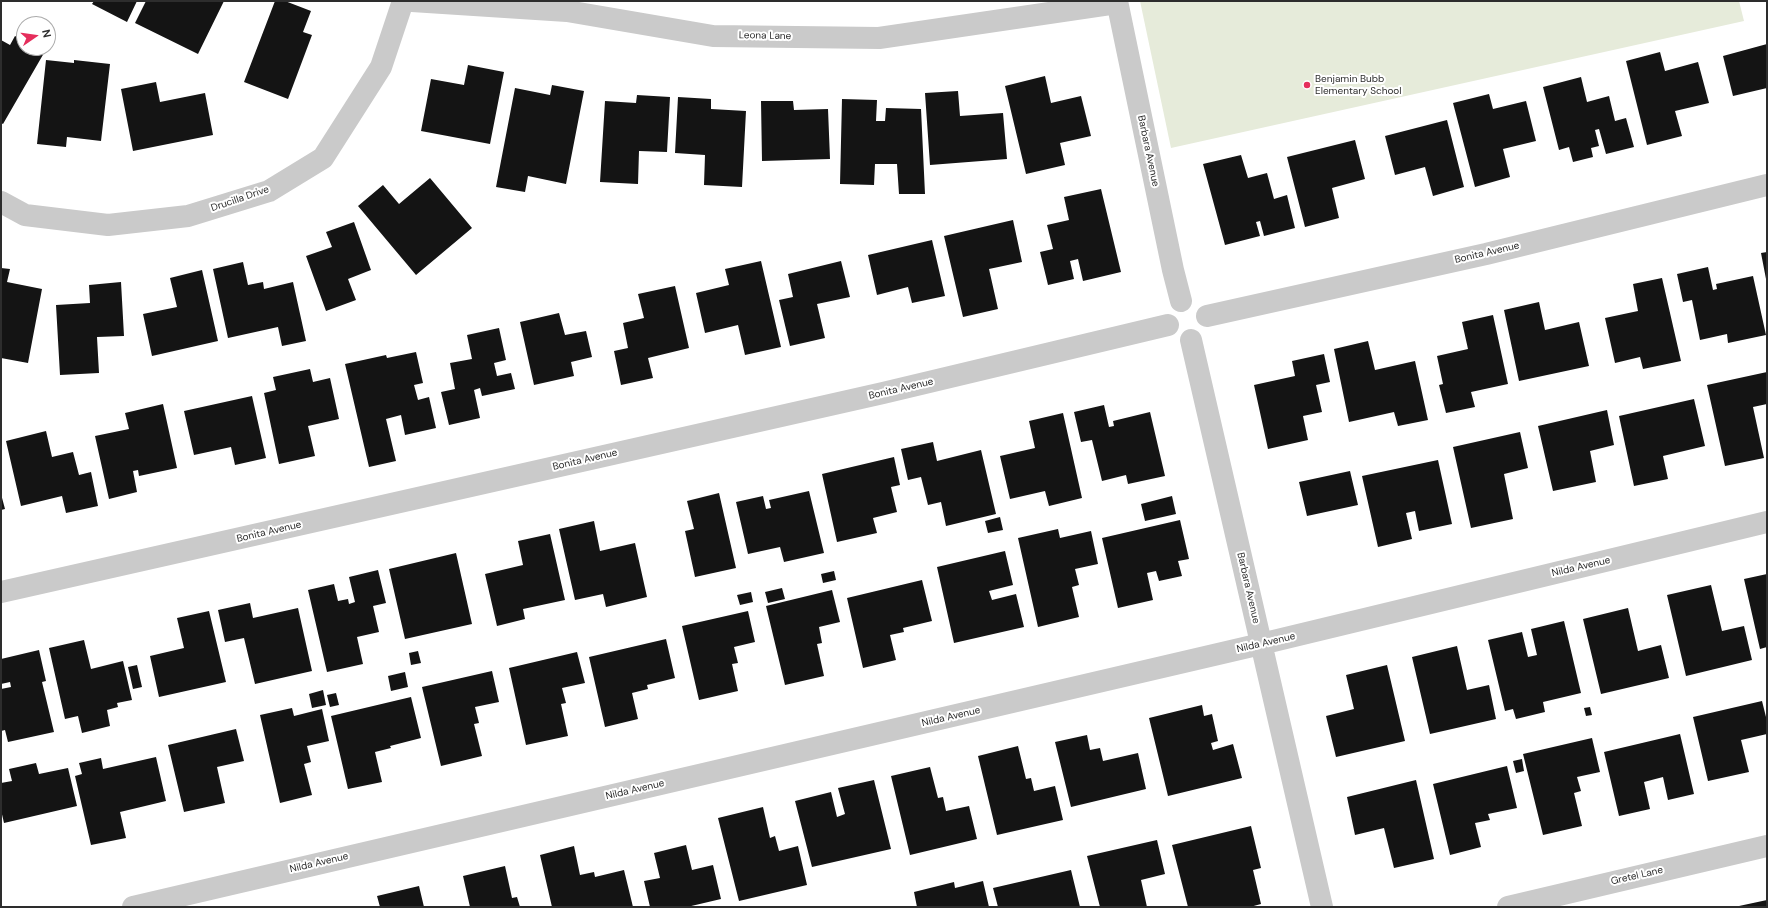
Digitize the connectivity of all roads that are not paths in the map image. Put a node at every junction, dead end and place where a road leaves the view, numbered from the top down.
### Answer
1 (403, 1) edge
2 (412, 1) edge
3 (1117, 2) edge
4 (1767, 185) edge
5 (1, 202) edge
6 (1181, 301) junction
7 (1207, 316) junction
8 (1168, 325) junction
9 (1191, 340) junction
10 (1767, 522) edge
11 (1, 592) edge
12 (1261, 644) junction
13 (1767, 846) edge
14 (133, 907) edge
15 (1322, 907) edge
16 (1508, 907) edge

1 - 5 street, Drucilla Drive
2 - 3 street, Leona Lane
3 - 6 street, Barbara Avenue
4 - 7 street, Bonita Avenue
6 - 7 street
6 - 8 street
7 - 9 street
8 - 9 street
8 - 11 street, Bonita Avenue
9 - 12 street, Barbara Avenue
10 - 12 street, Nilda Avenue
12 - 14 street, Nilda Avenue
12 - 15 street, Barbara Avenue
13 - 16 street, Gretel Lane

